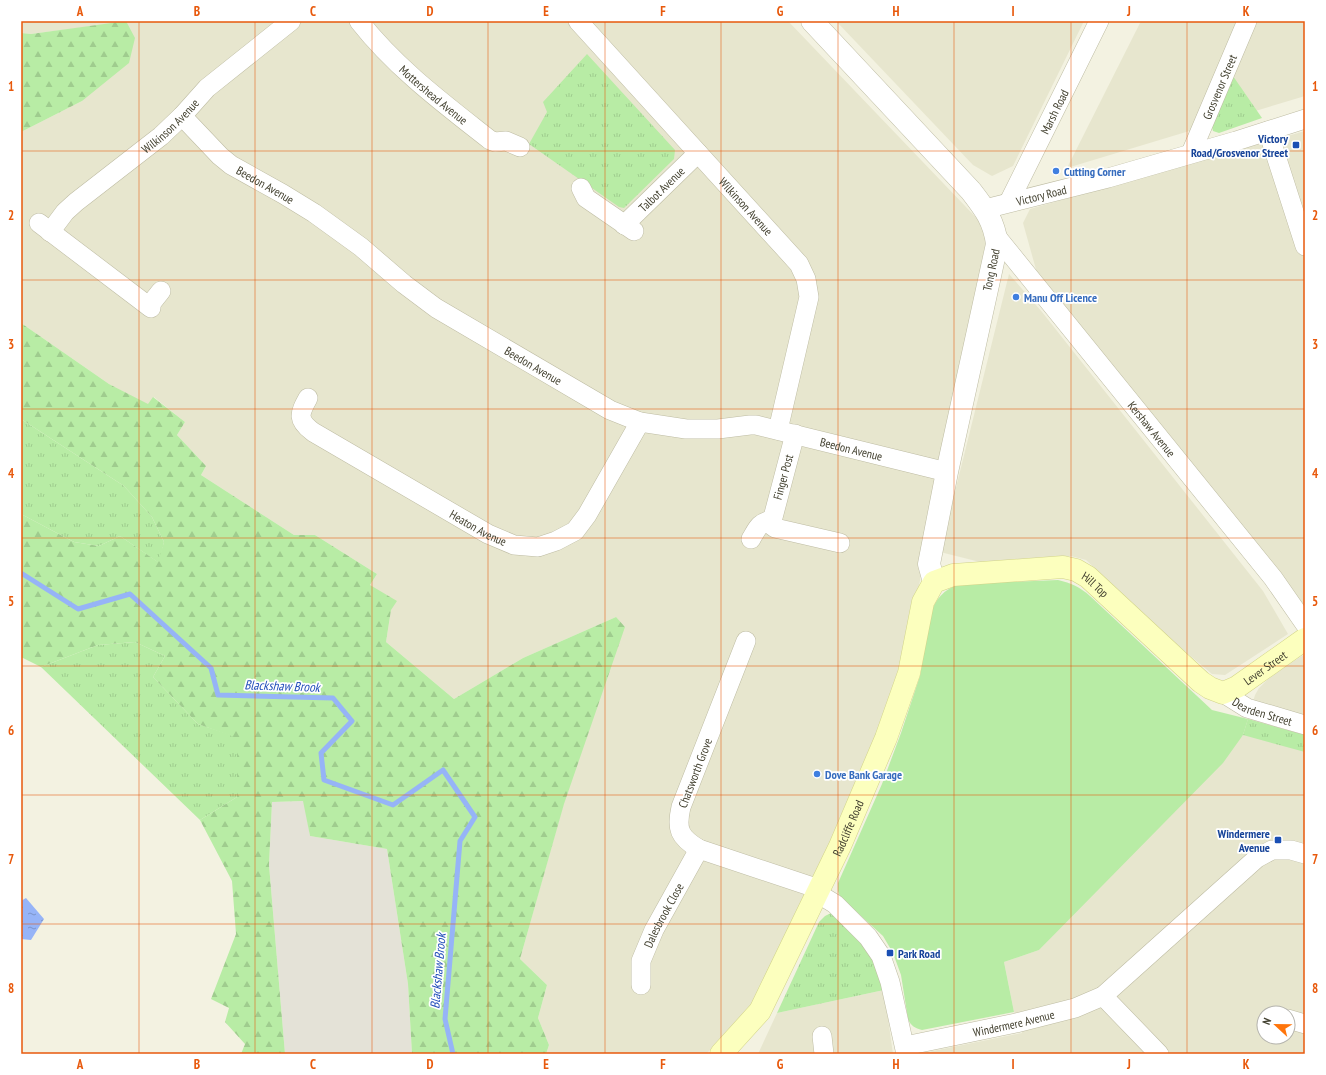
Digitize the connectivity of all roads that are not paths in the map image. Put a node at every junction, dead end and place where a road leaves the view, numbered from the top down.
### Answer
1 (291, 21) edge
2 (360, 21) edge
3 (578, 21) edge
4 (812, 21) edge
5 (1099, 21) edge
6 (1247, 21) edge
7 (182, 116) junction
8 (1305, 119) edge
9 (1268, 130) junction
10 (520, 147) dead end
11 (698, 153) junction
12 (1191, 153) junction
13 (582, 188) dead end
14 (1009, 202) junction
15 (985, 209) junction
16 (996, 236) junction
17 (1305, 246) edge
18 (161, 291) dead end
19 (308, 398) dead end
20 (640, 422) junction
21 (786, 432) junction
22 (947, 472) junction
23 (772, 520) junction
24 (750, 539) dead end
25 (840, 543) dead end
26 (934, 582) junction
27 (1305, 624) edge
28 (1305, 639) edge
29 (746, 641) dead end
30 (1224, 692) junction
31 (1305, 725) edge
32 (699, 849) junction
33 (1305, 854) edge
34 (818, 891) junction
35 (641, 985) dead end
36 (1104, 996) junction
37 (905, 1050) edge
38 (721, 1054) edge
39 (1159, 1054) edge

1 - 7 street, Wilkinson Avenue
2 - 10 street, Mottershead Avenue
3 - 11 street, Wilkinson Avenue
4 - 15 street, Tong Road
5 - 14 street, Marsh Road
6 - 12 street, Grosvenor Street
7 - 18 street, Wilkinson Avenue
7 - 20 street, Beedon Avenue
8 - 9 street, Victory Road
9 - 12 street, Victory Road
9 - 17 street
11 - 13 street, Talbot Avenue
11 - 21 street, Wilkinson Avenue
12 - 14 street, Victory Road
14 - 15 street, Victory Road
15 - 16 street, Tong Road
16 - 22 street, Tong Road
16 - 27 street, Kershaw Avenue
19 - 20 street, Heaton Avenue
20 - 21 street, Beedon Avenue
21 - 22 street, Beedon Avenue
21 - 23 street, Finger Post
22 - 26 street, Tong Road
23 - 24 street
23 - 25 street
26 - 30 main road, Hill Top
26 - 34 main road, Radcliffe Road
28 - 30 main road, Lever Street
29 - 32 street, Chatsworth Grove
30 - 31 street, Dearden Street
32 - 34 street, Chatsworth Grove
32 - 35 street, Dalesbrook Close
33 - 36 street, Windermere Avenue
34 - 37 street
34 - 38 main road, Radcliffe Road
36 - 37 street, Windermere Avenue
36 - 39 street

